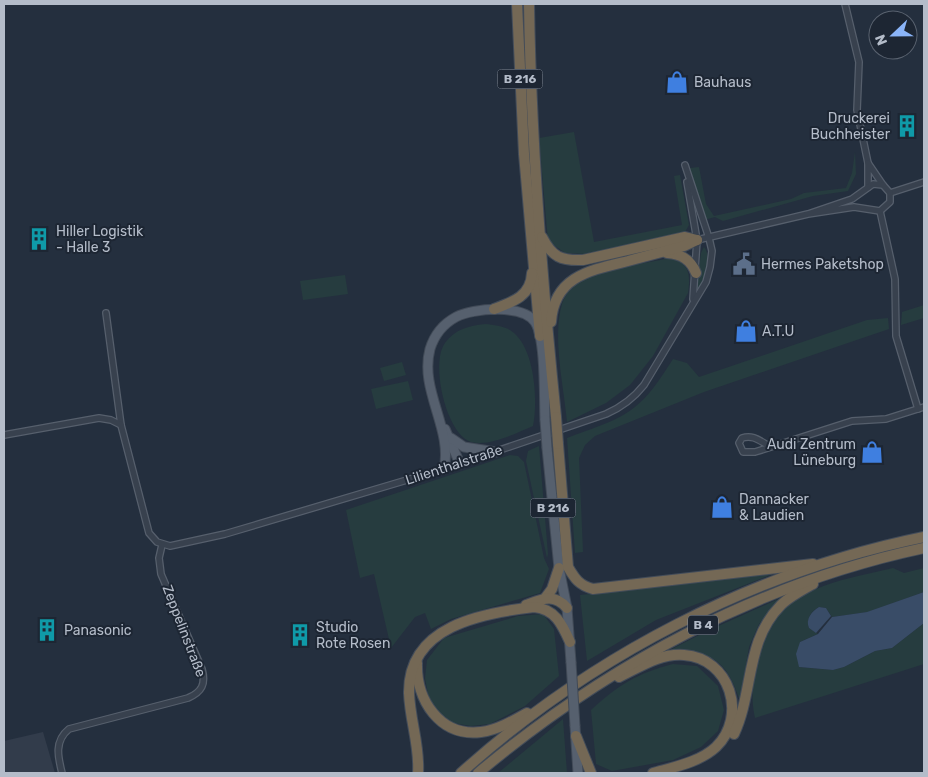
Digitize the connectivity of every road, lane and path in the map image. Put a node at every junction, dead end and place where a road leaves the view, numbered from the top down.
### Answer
1 (517, 4) edge
2 (529, 4) edge
3 (845, 4) edge
4 (868, 163) junction
5 (924, 182) edge
6 (883, 185) junction
7 (868, 187) junction
8 (864, 192) junction
9 (890, 193) junction
10 (867, 208) junction
11 (880, 211) junction
12 (808, 214) junction
13 (540, 231) junction
14 (709, 238) junction
15 (697, 240) junction
16 (661, 252) junction
17 (534, 257) junction
18 (696, 274) junction
19 (692, 303) junction
20 (494, 309) junction
21 (106, 312) dead end
22 (544, 337) junction
23 (436, 408) junction
24 (921, 408) edge
25 (551, 419) junction
26 (121, 425) junction
27 (447, 433) junction
28 (4, 435) edge
29 (771, 447) junction
30 (496, 452) junction
31 (460, 464) junction
32 (444, 469) junction
33 (924, 537) edge
34 (162, 545) junction
35 (924, 548) edge
36 (564, 568) junction
37 (824, 570) junction
38 (546, 597) junction
39 (567, 608) junction
40 (516, 609) junction
41 (570, 642) junction
42 (418, 658) junction
43 (587, 690) junction
44 (548, 703) junction
45 (575, 731) junction
46 (62, 773) edge
47 (418, 773) edge
48 (461, 773) edge
49 (478, 773) edge
50 (578, 773) edge
51 (591, 773) edge
52 (653, 773) edge
53 (668, 773) edge

1 - 17 highway, B 216
2 - 13 highway, B 216
3 - 4 street
4 - 6 street
4 - 7 street
5 - 9 street
6 - 7 street
6 - 9 street
7 - 8 street
8 - 10 street
8 - 12 street
9 - 11 street
10 - 11 street
10 - 12 street
11 - 24 street
12 - 14 street
13 - 15 highway
13 - 22 highway, B 216
14 - 15 street
14 - 15 street, Lilienthalstraße
14 - 19 street, Lilienthalstraße
15 - 16 highway
15 - 18 street, Lilienthalstraße
16 - 18 highway
16 - 22 highway
17 - 20 highway
17 - 22 highway, B 216
18 - 19 street, Lilienthalstraße
19 - 30 street, Lilienthalstraße
20 - 22 main road
20 - 23 main road
21 - 26 street
22 - 25 highway, B 216
23 - 27 main road
23 - 32 main road
24 - 29 street
25 - 36 highway, B 216, bridge
25 - 36 main road, B 216, bridge
26 - 28 street
26 - 34 street
27 - 30 main road
27 - 31 main road
29 - 29 street
30 - 31 street, Lilienthalstraße
31 - 32 street, Lilienthalstraße
32 - 34 street, Lilienthalstraße
33 - 37 highway, B 4
34 - 46 street, Zeppelinstraße
35 - 37 highway, B 4
36 - 37 highway
36 - 38 highway
36 - 39 main road, B 216
37 - 43 highway, B 4
37 - 44 highway, B 4
37 - 53 highway
38 - 39 highway
38 - 40 highway
39 - 41 main road, B 216
40 - 41 highway
40 - 42 highway
41 - 45 main road, B 216, bridge
42 - 44 highway
42 - 47 highway
43 - 49 highway, B 4
43 - 52 highway
44 - 48 highway, B 4
45 - 50 main road, B 216
45 - 51 highway

